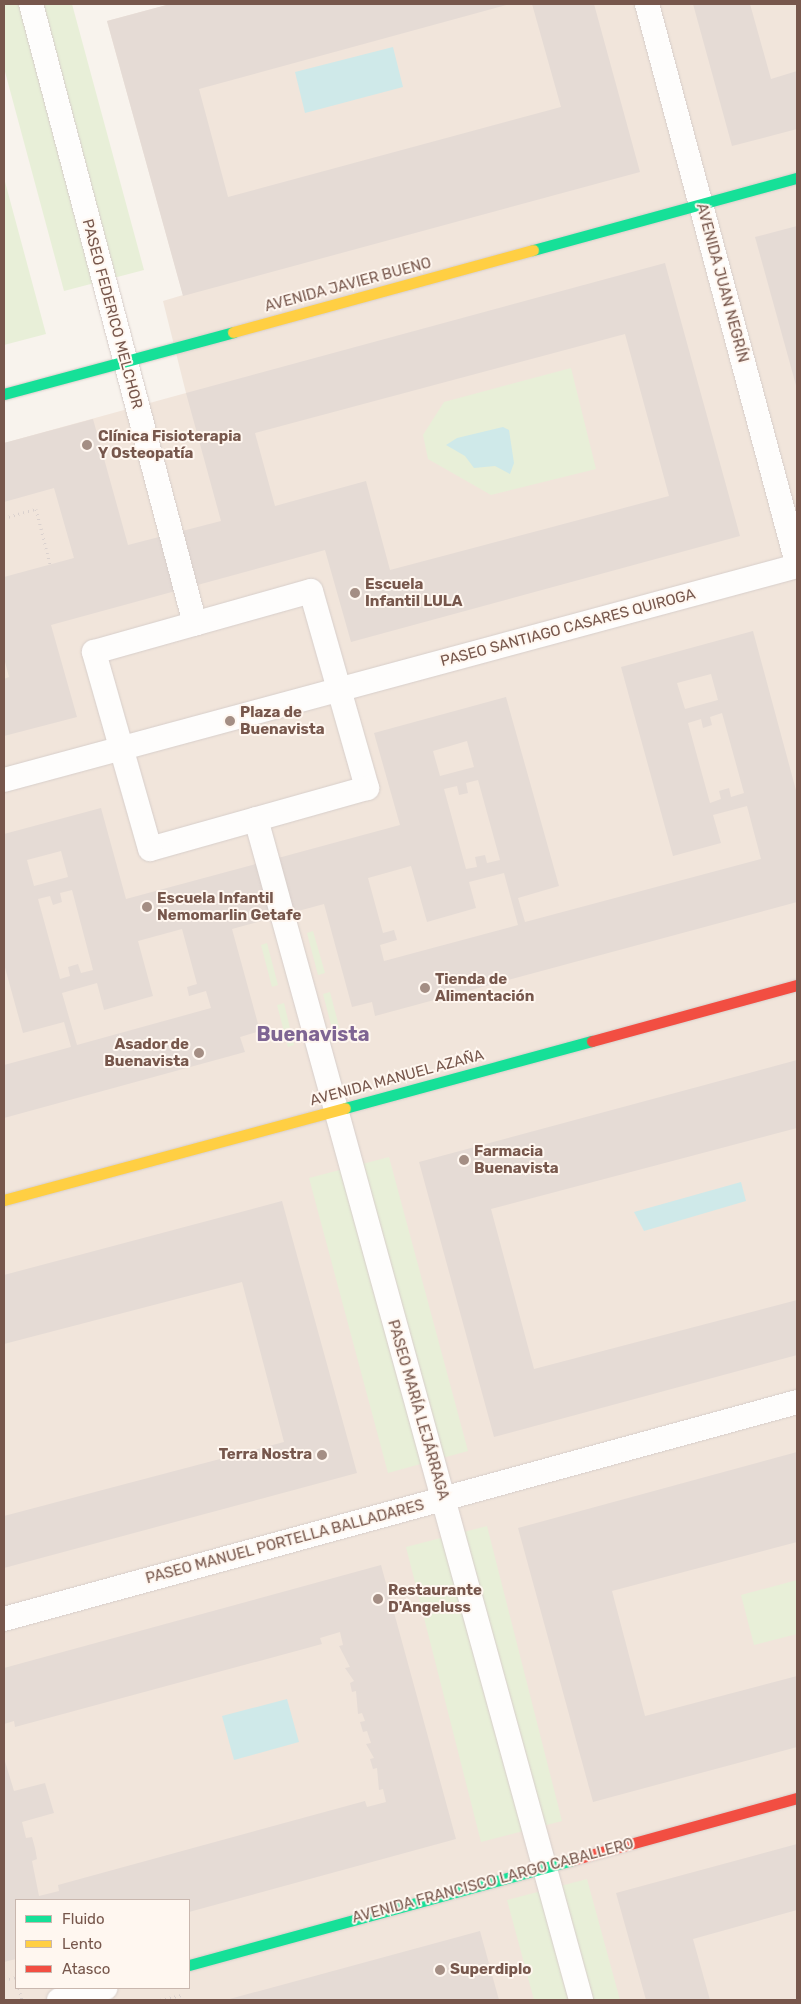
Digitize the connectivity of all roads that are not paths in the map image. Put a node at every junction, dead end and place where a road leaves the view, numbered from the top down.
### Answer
1 (31, 4) edge
2 (647, 4) edge
3 (797, 178) edge
4 (701, 204) junction
5 (125, 361) junction
6 (4, 394) edge
7 (797, 564) edge
8 (195, 624) junction
9 (339, 691) junction
10 (122, 749) junction
11 (4, 780) edge
12 (256, 820) junction
13 (797, 985) edge
14 (334, 1110) junction
15 (4, 1200) edge
16 (797, 1402) edge
17 (443, 1499) junction
18 (4, 1619) edge
19 (797, 1798) edge
20 (547, 1866) junction
21 (190, 1965) edge
22 (101, 1989) edge
23 (59, 2000) edge
24 (581, 2000) edge

1 - 5 street, PASEO FEDERICO MELCHOR
2 - 4 street, AVENIDA JUAN NEGRÍN
3 - 4 street, AVENIDA JAVIER BUENO
4 - 5 street, AVENIDA JAVIER BUENO
4 - 7 street, AVENIDA JUAN NEGRÍN
5 - 6 street, AVENIDA JAVIER BUENO
5 - 8 street, PASEO FEDERICO MELCHOR
7 - 9 street, PASEO SANTIAGO CASARES QUIROGA
8 - 9 street
8 - 10 street
9 - 10 street, PASEO SANTIAGO CASARES QUIROGA
9 - 12 street
10 - 11 street, PASEO SANTIAGO CASARES QUIROGA
10 - 12 street
12 - 14 street, PASEO MARÍA LEJÁRRAGA
13 - 14 street, AVENIDA MANUEL AZAÑA
14 - 15 street, AVENIDA MANUEL AZAÑA
14 - 17 street, PASEO MARÍA LEJÁRRAGA
16 - 17 street, PASEO MANUEL PORTELLA BALLADARES
17 - 18 street, PASEO MANUEL PORTELLA BALLADARES
17 - 20 street, PASEO MARÍA LEJÁRRAGA
19 - 20 street, AVENIDA FRANCISCO LARGO CABALLERO
20 - 21 street, AVENIDA FRANCISCO LARGO CABALLERO
20 - 24 street, PASEO MARÍA LEJÁRRAGA
22 - 23 street

